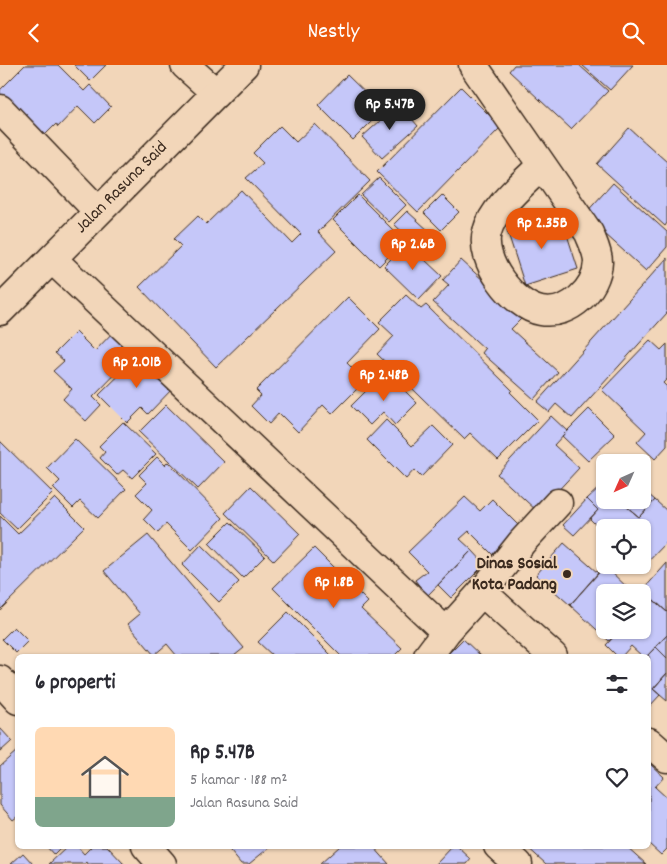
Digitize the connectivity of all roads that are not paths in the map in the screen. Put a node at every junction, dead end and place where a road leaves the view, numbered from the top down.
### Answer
1 (185, 65) edge
2 (244, 65) edge
3 (473, 65) edge
4 (216, 93) junction
5 (0, 109) edge
6 (542, 165) junction
7 (98, 211) junction
8 (52, 259) junction
9 (0, 311) edge
10 (558, 503) dead end
11 (482, 592) junction
12 (446, 632) junction
13 (430, 654) edge
14 (551, 654) edge
15 (0, 680) edge
16 (15, 697) edge
17 (651, 744) edge
18 (667, 759) edge
19 (149, 849) edge
20 (501, 849) edge
21 (162, 864) edge
22 (518, 864) edge

1 - 4 street
2 - 4 street, Jalan Rasuna Said
3 - 6 street
4 - 7 street, Jalan Rasuna Said
5 - 7 street
6 - 6 street
7 - 8 street, Jalan Rasuna Said
8 - 9 street, Jalan Rasuna Said
8 - 12 street
10 - 11 street
11 - 12 street
11 - 14 street
12 - 13 street
15 - 16 street
17 - 18 street
19 - 21 street
20 - 22 street

